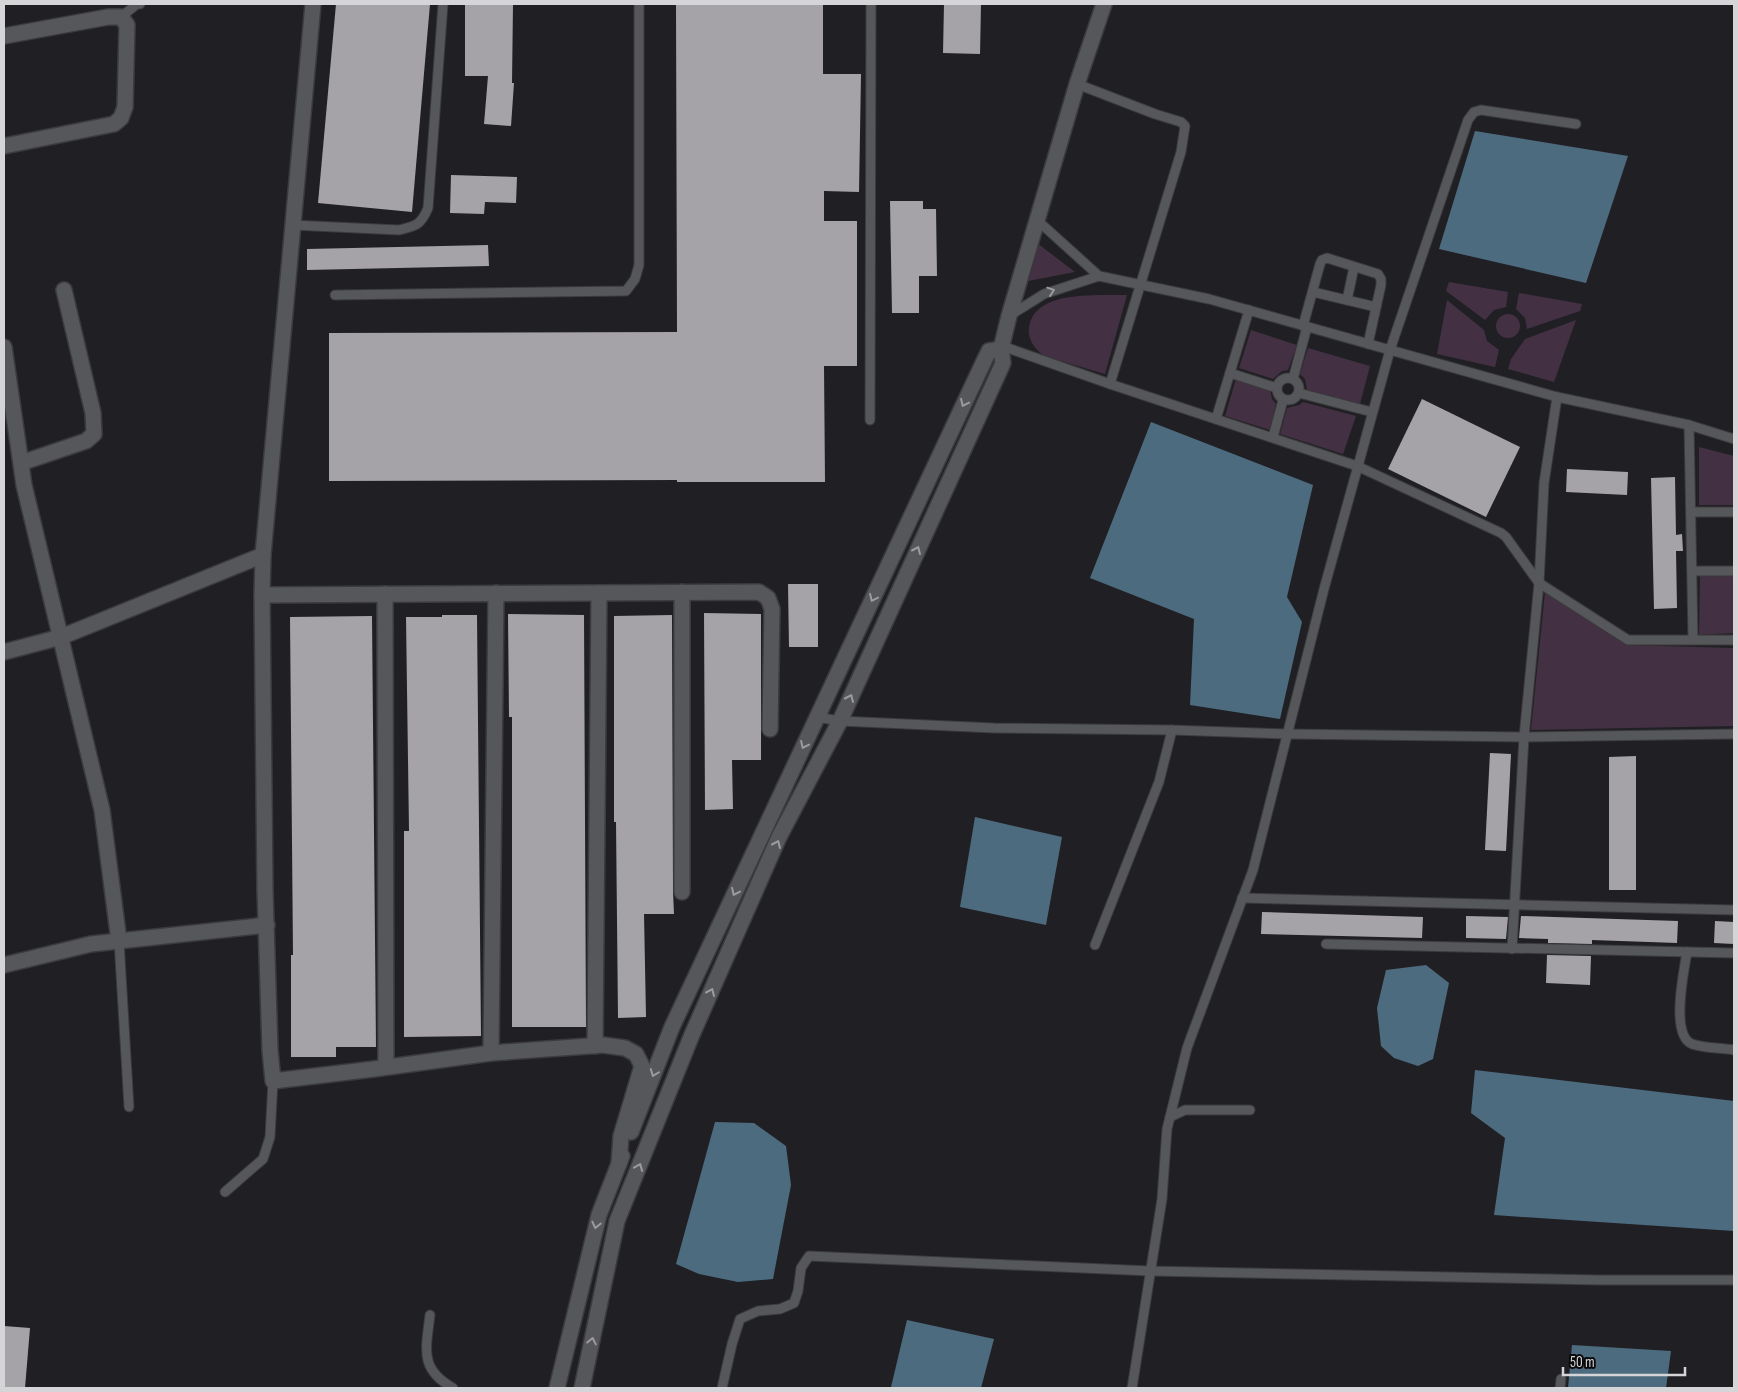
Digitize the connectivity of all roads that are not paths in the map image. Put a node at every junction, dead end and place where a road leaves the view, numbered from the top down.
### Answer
1 (140, 4) edge
2 (314, 4) edge
3 (443, 4) edge
4 (639, 4) edge
5 (871, 4) edge
6 (1104, 4) edge
7 (121, 17) junction
8 (4, 36) edge
9 (1077, 84) junction
10 (1576, 124) dead end
11 (4, 146) edge
12 (1037, 220) junction
13 (292, 225) junction
14 (1354, 267) junction
15 (1099, 276) junction
16 (1141, 284) junction
17 (64, 290) dead end
18 (1313, 292) junction
19 (335, 295) dead end
20 (1347, 300) junction
21 (1376, 308) junction
22 (1249, 310) junction
23 (1009, 316) junction
24 (1305, 326) junction
25 (1368, 344) junction
26 (4, 347) edge
27 (1002, 348) junction
28 (1390, 350) junction
29 (1230, 373) junction
30 (1293, 379) junction
31 (1110, 384) junction
32 (1277, 388) junction
33 (1299, 393) junction
34 (1557, 397) junction
35 (1283, 400) junction
36 (1372, 412) junction
37 (1216, 418) junction
38 (870, 420) dead end
39 (1690, 425) junction
40 (1273, 437) junction
41 (1734, 440) edge
42 (21, 463) junction
43 (1357, 466) junction
44 (1691, 512) junction
45 (1734, 512) edge
46 (263, 555) junction
47 (1692, 571) junction
48 (1734, 571) edge
49 (1539, 583) junction
50 (682, 592) junction
51 (496, 593) junction
52 (599, 593) junction
53 (385, 594) junction
54 (262, 595) junction
55 (61, 637) junction
56 (1693, 639) junction
57 (1734, 640) edge
58 (4, 652) edge
59 (818, 716) junction
60 (840, 721) junction
61 (770, 729) dead end
62 (1172, 730) junction
63 (1288, 734) junction
64 (1734, 734) edge
65 (1524, 737) junction
66 (682, 892) dead end
67 (1242, 898) junction
68 (1514, 905) junction
69 (1734, 910) edge
70 (267, 925) junction
71 (119, 941) junction
72 (1326, 944) dead end
73 (1095, 945) dead end
74 (1512, 949) junction
75 (1687, 952) junction
76 (1734, 953) edge
77 (4, 965) edge
78 (672, 1028) junction
79 (691, 1037) junction
80 (595, 1046) junction
81 (1734, 1050) edge
82 (491, 1053) junction
83 (386, 1068) junction
84 (273, 1081) junction
85 (129, 1107) dead end
86 (1250, 1110) dead end
87 (1170, 1117) junction
88 (619, 1164) junction
89 (225, 1192) dead end
90 (1150, 1271) junction
91 (1734, 1280) edge
92 (430, 1315) dead end
93 (454, 1388) edge
94 (557, 1388) edge
95 (582, 1388) edge
96 (722, 1388) edge
97 (1132, 1388) edge

1 - 7 lane
2 - 13 street
3 - 13 lane
4 - 19 lane
5 - 38 lane
6 - 9 street
7 - 8 street
7 - 11 street
9 - 12 street
9 - 16 lane
10 - 28 lane
12 - 15 lane
12 - 23 street
13 - 46 street
14 - 18 lane
14 - 20 lane
14 - 21 lane
15 - 16 lane
23 -> 15 lane
16 - 22 lane
16 - 31 lane
17 - 42 street
18 - 20 lane
18 - 24 lane
20 - 21 lane
21 - 25 lane
22 - 24 lane
22 - 29 lane
23 - 27 street
24 - 25 lane
24 - 30 lane
25 - 28 lane
26 - 42 street
27 - 31 lane
27 -> 59 street
60 -> 27 street
28 - 34 lane
28 - 36 lane
29 - 32 lane
29 - 37 lane
30 - 32 lane
30 - 33 lane
31 - 37 lane
32 - 35 lane
33 - 35 lane
33 - 36 lane
34 - 39 lane
34 - 49 lane
35 - 40 lane
36 - 43 lane
37 - 40 lane
39 - 41 lane
39 - 44 lane
40 - 43 lane
42 - 55 street
43 - 49 lane
43 - 63 lane
44 - 45 lane
44 - 47 lane
46 - 54 street
46 - 55 street
47 - 48 lane
47 - 56 lane
49 - 56 lane
49 - 65 lane
50 - 52 street
50 - 61 street
50 - 66 street
51 - 52 street
51 - 53 street
51 - 82 street
52 - 80 street
53 - 54 street
53 - 83 street
54 - 70 street
55 - 58 street
55 - 71 street
56 - 57 lane
59 - 60 lane
59 -> 78 street
60 - 62 lane
79 -> 60 street
62 - 63 lane
62 - 73 lane
63 - 65 lane
63 - 67 lane
64 - 65 lane
65 - 68 lane
67 - 68 lane
67 - 87 lane
68 - 69 lane
68 - 74 lane
70 - 71 street
70 - 84 street
71 - 77 street
71 - 85 lane
72 - 74 lane
74 - 75 lane
75 - 76 lane
75 - 81 lane
78 - 79 street
78 -> 88 street
95 -> 79 street
80 - 82 street
80 - 88 street
82 - 83 street
83 - 84 street
84 - 89 lane
86 - 87 lane
87 - 90 lane
88 -> 94 street
90 - 91 lane
90 - 96 lane
90 - 97 lane
92 - 93 lane

